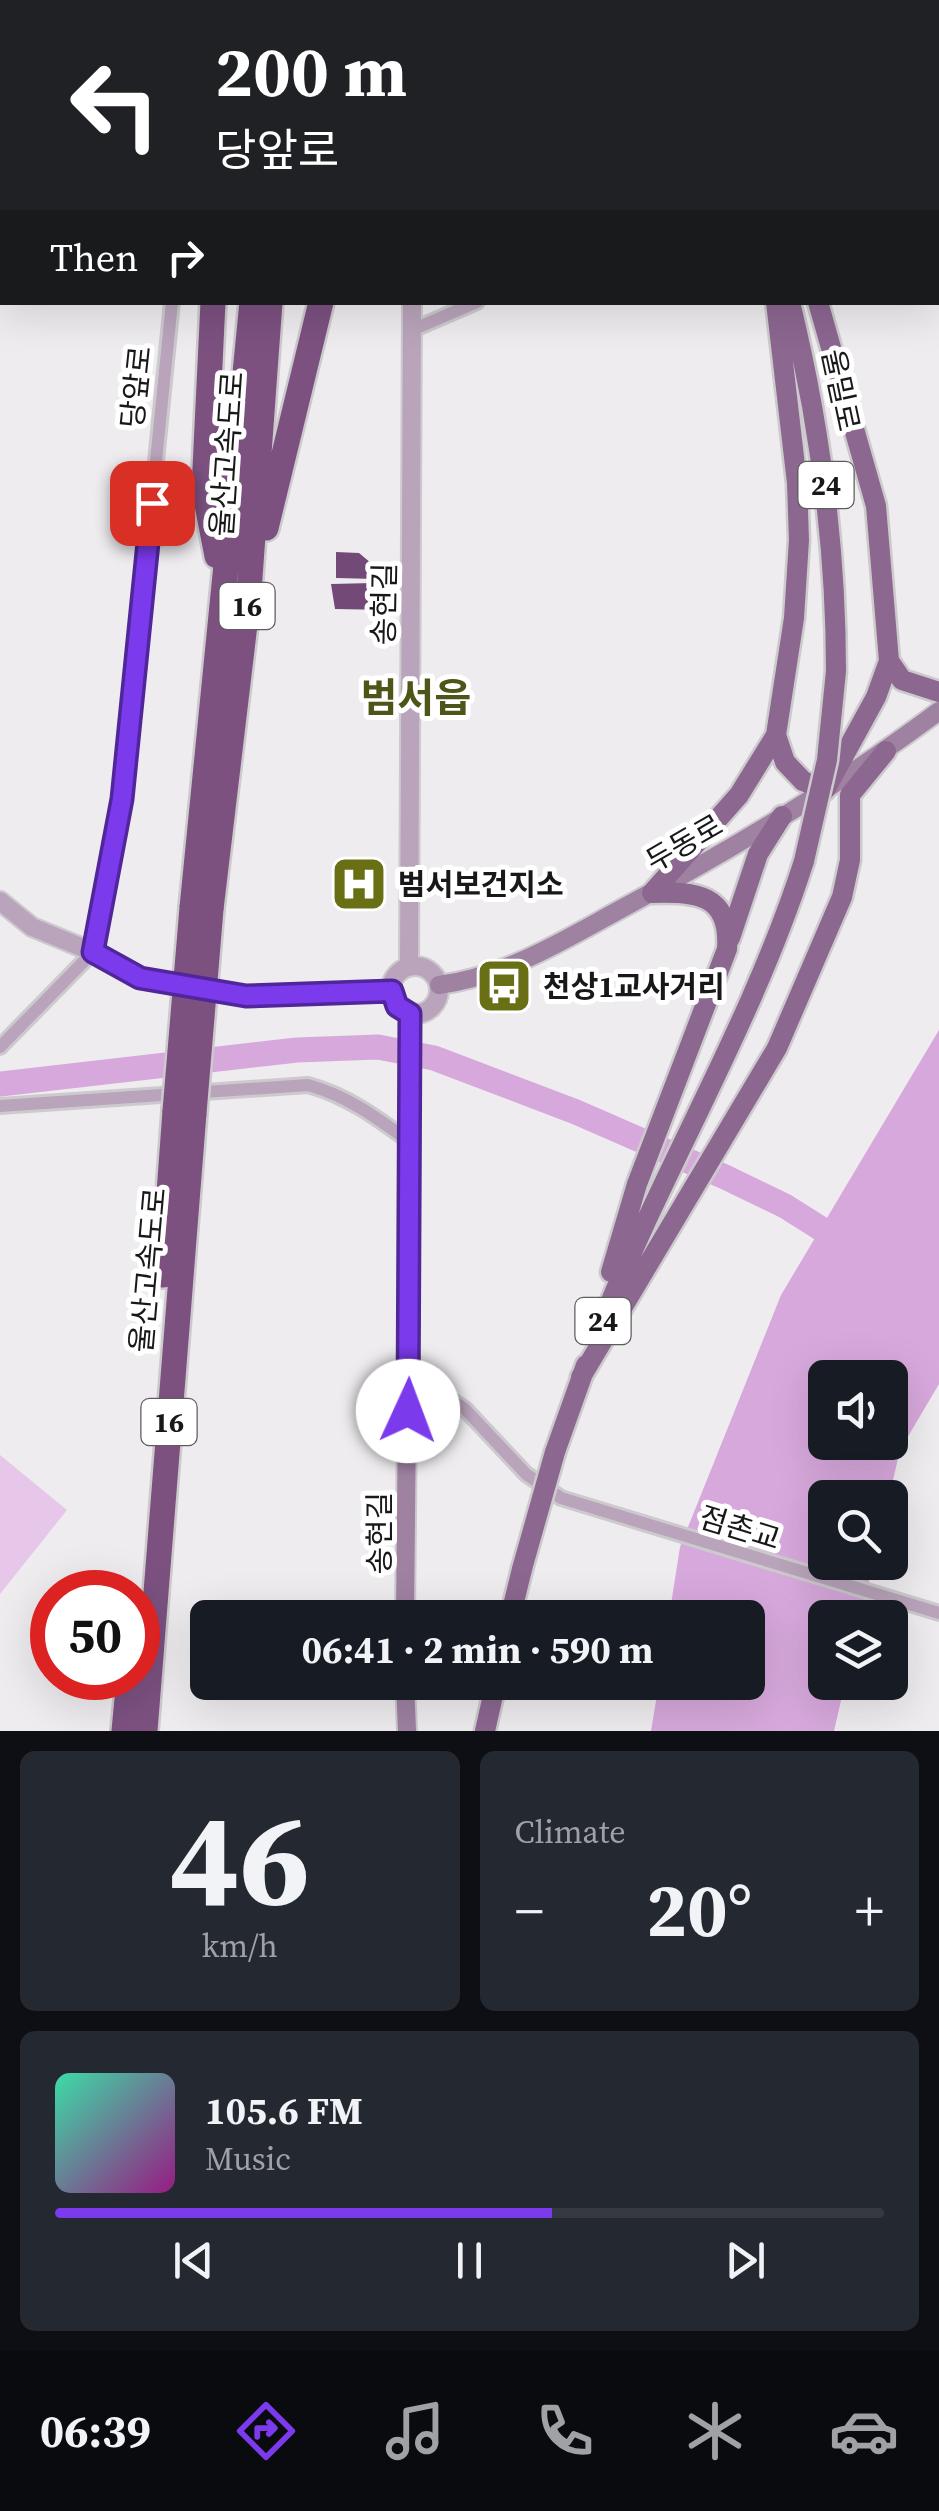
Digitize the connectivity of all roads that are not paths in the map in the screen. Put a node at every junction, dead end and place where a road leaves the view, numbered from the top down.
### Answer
1 (172, 305) edge
2 (212, 305) edge
3 (252, 305) edge
4 (270, 305) edge
5 (320, 305) edge
6 (412, 305) edge
7 (470, 305) edge
8 (776, 305) edge
9 (791, 305) edge
10 (819, 305) edge
11 (412, 330) junction
12 (223, 586) junction
13 (249, 590) junction
14 (889, 661) junction
15 (939, 692) edge
16 (939, 711) edge
17 (776, 735) junction
18 (886, 751) junction
19 (820, 794) junction
20 (782, 816) junction
21 (850, 847) junction
22 (652, 893) junction
23 (0, 901) edge
24 (202, 908) junction
25 (727, 949) junction
26 (93, 952) junction
27 (408, 967) junction
28 (439, 986) junction
29 (392, 991) junction
30 (411, 1023) junction
31 (0, 1047) edge
32 (0, 1106) edge
33 (185, 1112) junction
34 (410, 1142) junction
35 (410, 1373) junction
36 (582, 1377) junction
37 (141, 1570) edge
38 (406, 1600) edge
39 (514, 1600) edge
40 (935, 1612) edge
41 (121, 1700) edge
42 (127, 1700) edge
43 (406, 1700) edge
44 (492, 1700) edge
45 (110, 1731) edge
46 (124, 1731) edge
47 (145, 1731) edge
48 (407, 1731) edge
49 (485, 1731) edge

1 - 26 street, 당앞로
2 - 12 highway
3 - 12 highway, 울산고속도로 / 16
4 - 13 highway, 울산고속도로 / 16
5 - 13 highway
6 - 11 street, 송현길
7 - 11 street
8 - 17 main road
9 - 36 main road, 울밀로 / 24, bridge
10 - 14 main road
11 - 27 street, 송현길
12 - 24 highway, 울산고속도로 / 16
13 - 24 highway, 울산고속도로 / 16
14 - 15 main road
14 - 19 main road
16 - 18 main road, 두동로
17 - 19 main road
17 - 22 main road
18 - 19 main road, 두동로
18 - 21 main road
19 - 20 main road, 두동로
19 - 21 main road
20 - 22 main road, 두동로
20 - 25 main road
21 - 36 main road
22 - 25 main road
22 - 28 main road, 두동로
23 - 26 street
24 - 33 highway, 16, bridge
25 - 36 main road
26 - 29 street
26 - 31 street
27 - 28 street
27 - 29 street
28 - 30 street
29 - 30 street
30 - 34 main road
32 - 34 street
33 - 37 highway, 울산고속도로 / 16
33 - 47 highway, 울산고속도로 / 16
34 - 35 main road
35 - 38 main road, 송현길
35 - 40 street, 점촌교
36 - 39 main road, 24, bridge
41 - 45 highway
42 - 46 highway
43 - 48 main road
44 - 49 main road

